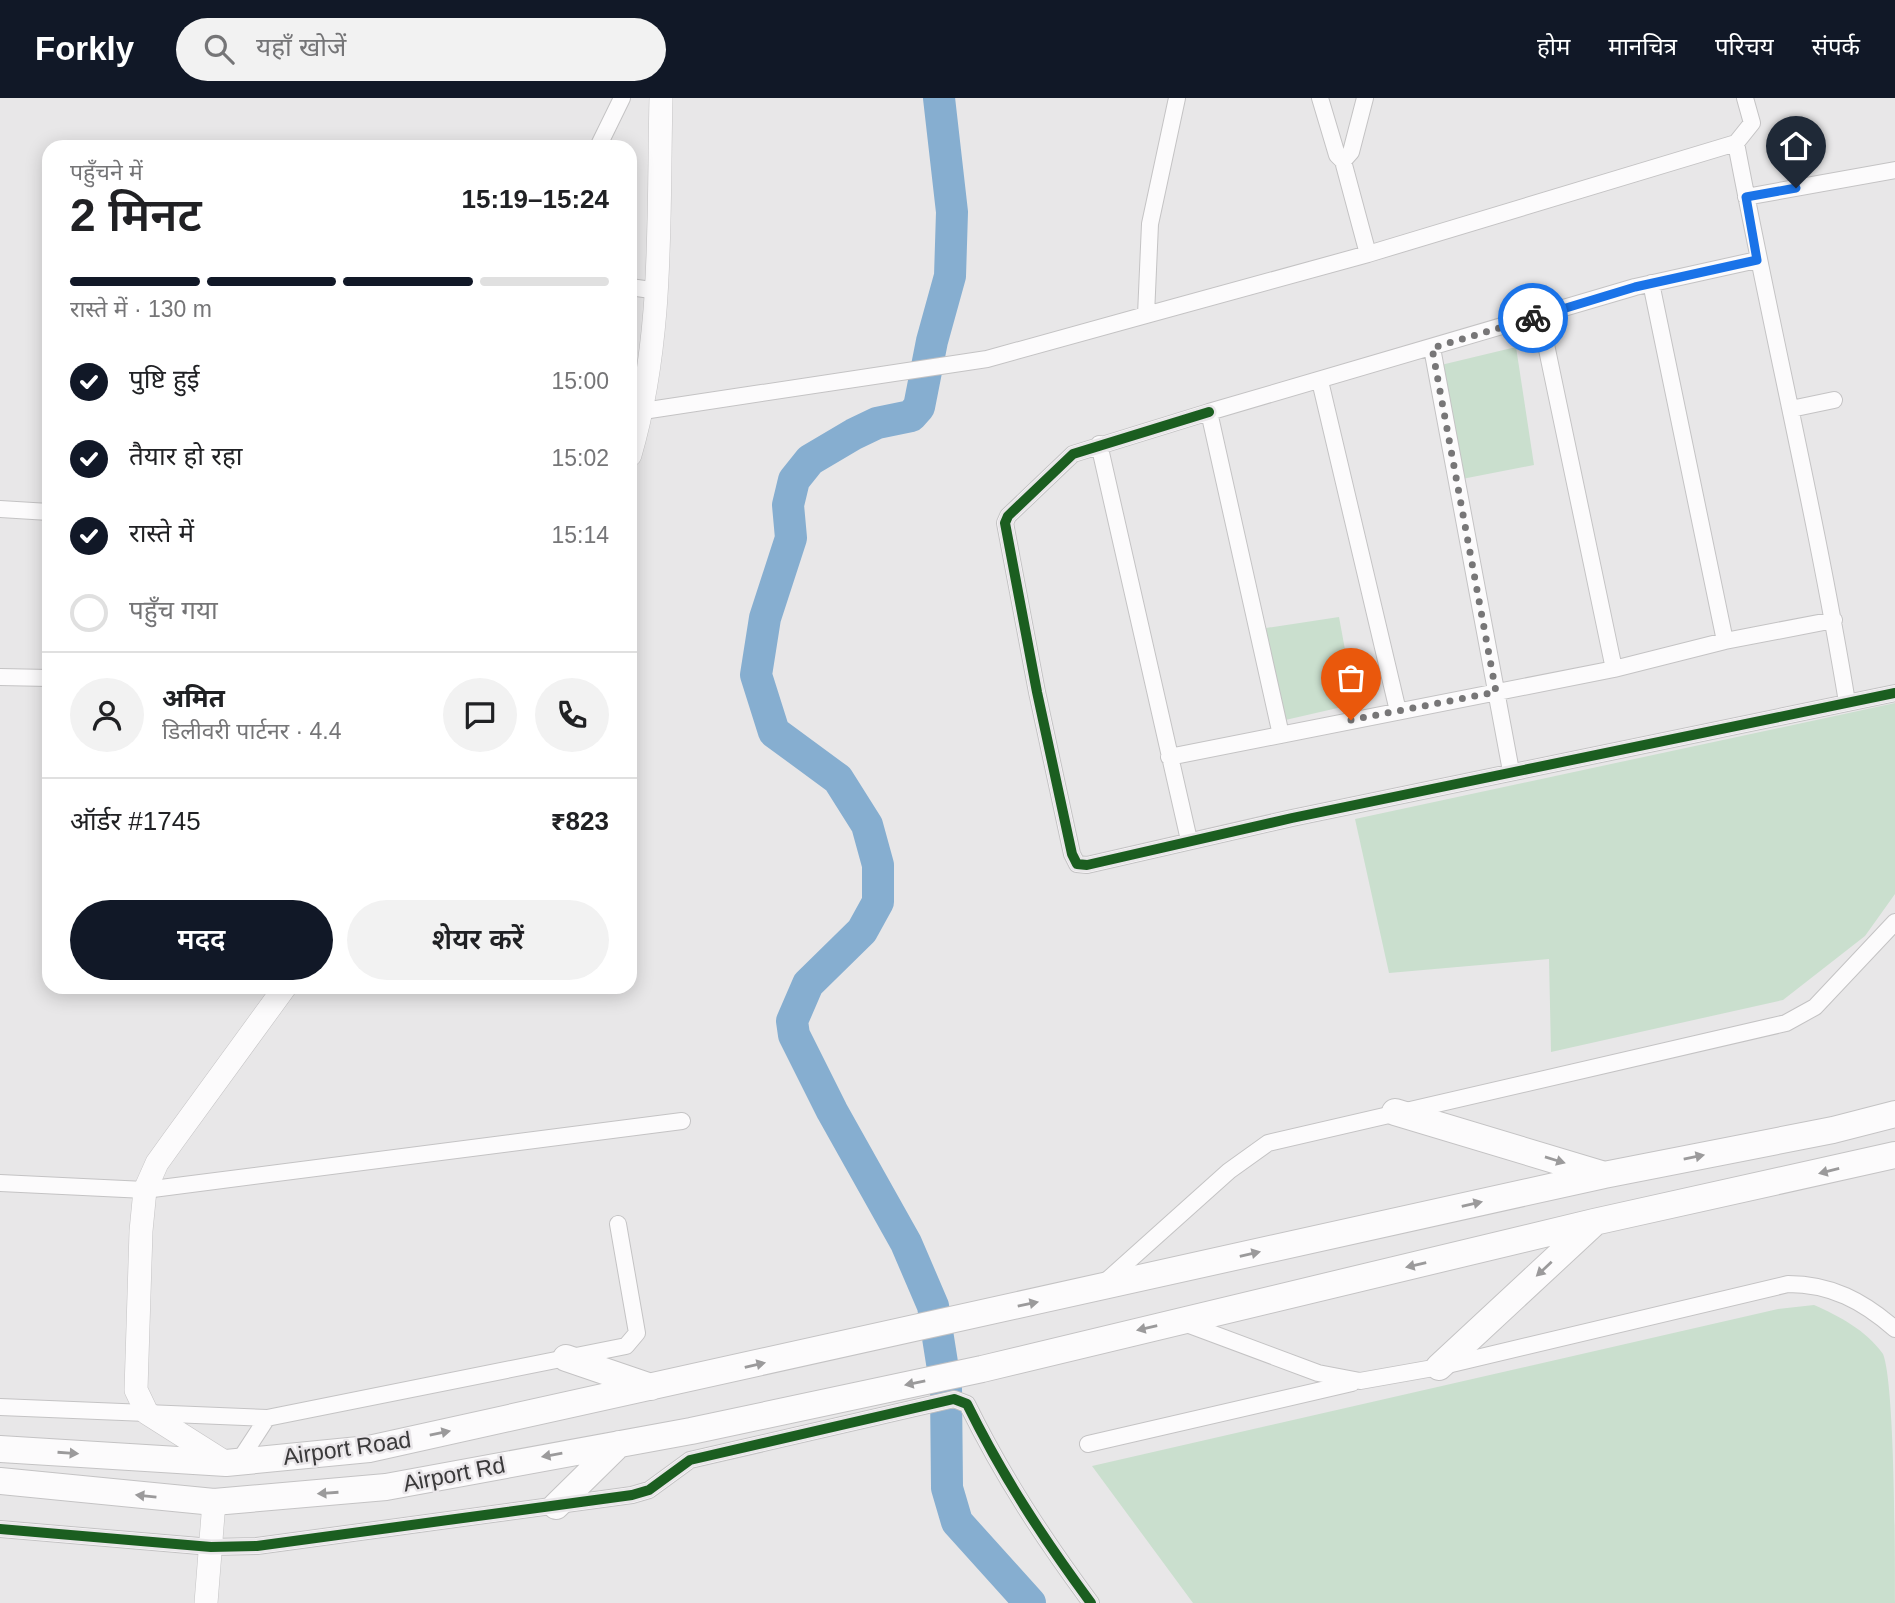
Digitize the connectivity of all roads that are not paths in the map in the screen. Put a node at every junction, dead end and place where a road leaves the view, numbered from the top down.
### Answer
1 (622, 98) edge
2 (661, 98) edge
3 (1177, 98) edge
4 (1320, 98) edge
5 (1365, 98) edge
6 (1747, 99) edge
7 (601, 140) edge
8 (1737, 143) junction
9 (1343, 161) junction
10 (1895, 170) edge
11 (1746, 197) junction
12 (1368, 254) junction
13 (1757, 260) junction
14 (1651, 284) junction
15 (637, 288) edge
16 (658, 292) junction
17 (1146, 315) junction
18 (1540, 316) junction
19 (1432, 348) junction
20 (1320, 382) junction
21 (1834, 400) dead end
22 (1791, 409) junction
23 (643, 411) junction
24 (1209, 412) junction
25 (637, 431) edge
26 (1099, 444) junction
27 (0, 509) edge
28 (42, 512) edge
29 (1834, 620) junction
30 (1726, 641) junction
31 (1614, 669) junction
32 (0, 677) edge
33 (42, 678) edge
34 (1496, 692) junction
35 (1895, 693) edge
36 (1847, 702) junction
37 (1398, 711) junction
38 (1281, 735) junction
39 (1169, 757) junction
40 (1511, 771) junction
41 (1189, 840) junction
42 (1895, 922) edge
43 (280, 994) edge
44 (1395, 1112) junction
45 (1895, 1114) edge
46 (682, 1121) dead end
47 (1895, 1155) edge
48 (1604, 1175) junction
49 (0, 1183) edge
50 (145, 1190) junction
51 (1594, 1222) junction
52 (618, 1224) dead end
53 (1098, 1289) junction
54 (1178, 1321) junction
55 (1895, 1329) edge
56 (566, 1358) junction
57 (1439, 1367) junction
58 (1360, 1381) junction
59 (652, 1387) junction
60 (0, 1407) edge
61 (147, 1413) junction
62 (267, 1418) junction
63 (619, 1444) junction
64 (1088, 1444) dead end
65 (0, 1449) edge
66 (233, 1462) junction
67 (0, 1481) edge
68 (214, 1502) junction
69 (556, 1506) junction
70 (0, 1529) edge
71 (211, 1547) junction
72 (206, 1603) edge
73 (1091, 1603) edge

1 - 7 street
2 - 16 street
3 - 17 street
4 - 9 street
5 - 9 street
6 - 8 street
8 - 11 street
8 - 12 street
9 - 12 street
10 - 11 street
11 - 13 street
12 - 17 street
13 - 14 street
13 - 22 street
14 - 18 street
14 - 30 street
15 - 16 street
16 - 23 street
17 - 23 street
18 - 19 street
18 - 31 street
19 - 20 street
19 - 34 street
20 - 24 street
20 - 37 street
21 - 22 street
22 - 29 street
23 - 25 street
24 - 26 street
24 - 38 street
26 - 39 street
26 - 41 street
27 - 28 street
29 - 30 street
29 - 36 street
30 - 31 street
31 - 34 street
32 - 33 street
34 - 37 street
34 - 40 street
35 - 36 street
36 - 40 street
37 - 38 street
38 - 39 street
39 - 41 street
40 - 41 street
42 - 44 street
43 - 50 street
44 -> 48 main road
44 - 53 street
48 -> 45 main road, Airport Road
46 - 50 street
47 -> 51 main road, Airport Rd
53 -> 48 main road, Airport Road
49 - 50 street
50 - 61 street
51 -> 54 main road, Airport Rd
51 -> 57 main road
52 - 56 street
59 -> 53 main road, Airport Road
54 - 58 street
54 -> 63 main road, Airport Rd
55 - 57 street
56 - 59 main road
56 - 62 street
57 - 58 street
58 - 64 street
66 -> 59 main road, Airport Road
60 - 61 street
61 - 62 street
61 - 66 street
62 - 66 street
63 -> 68 main road, Airport Rd
63 - 69 main road
65 -> 66 main road, Airport Road
68 -> 67 main road, Airport Rd
68 - 71 street
69 - 71 street
69 - 73 street
70 - 71 street
71 - 72 street

